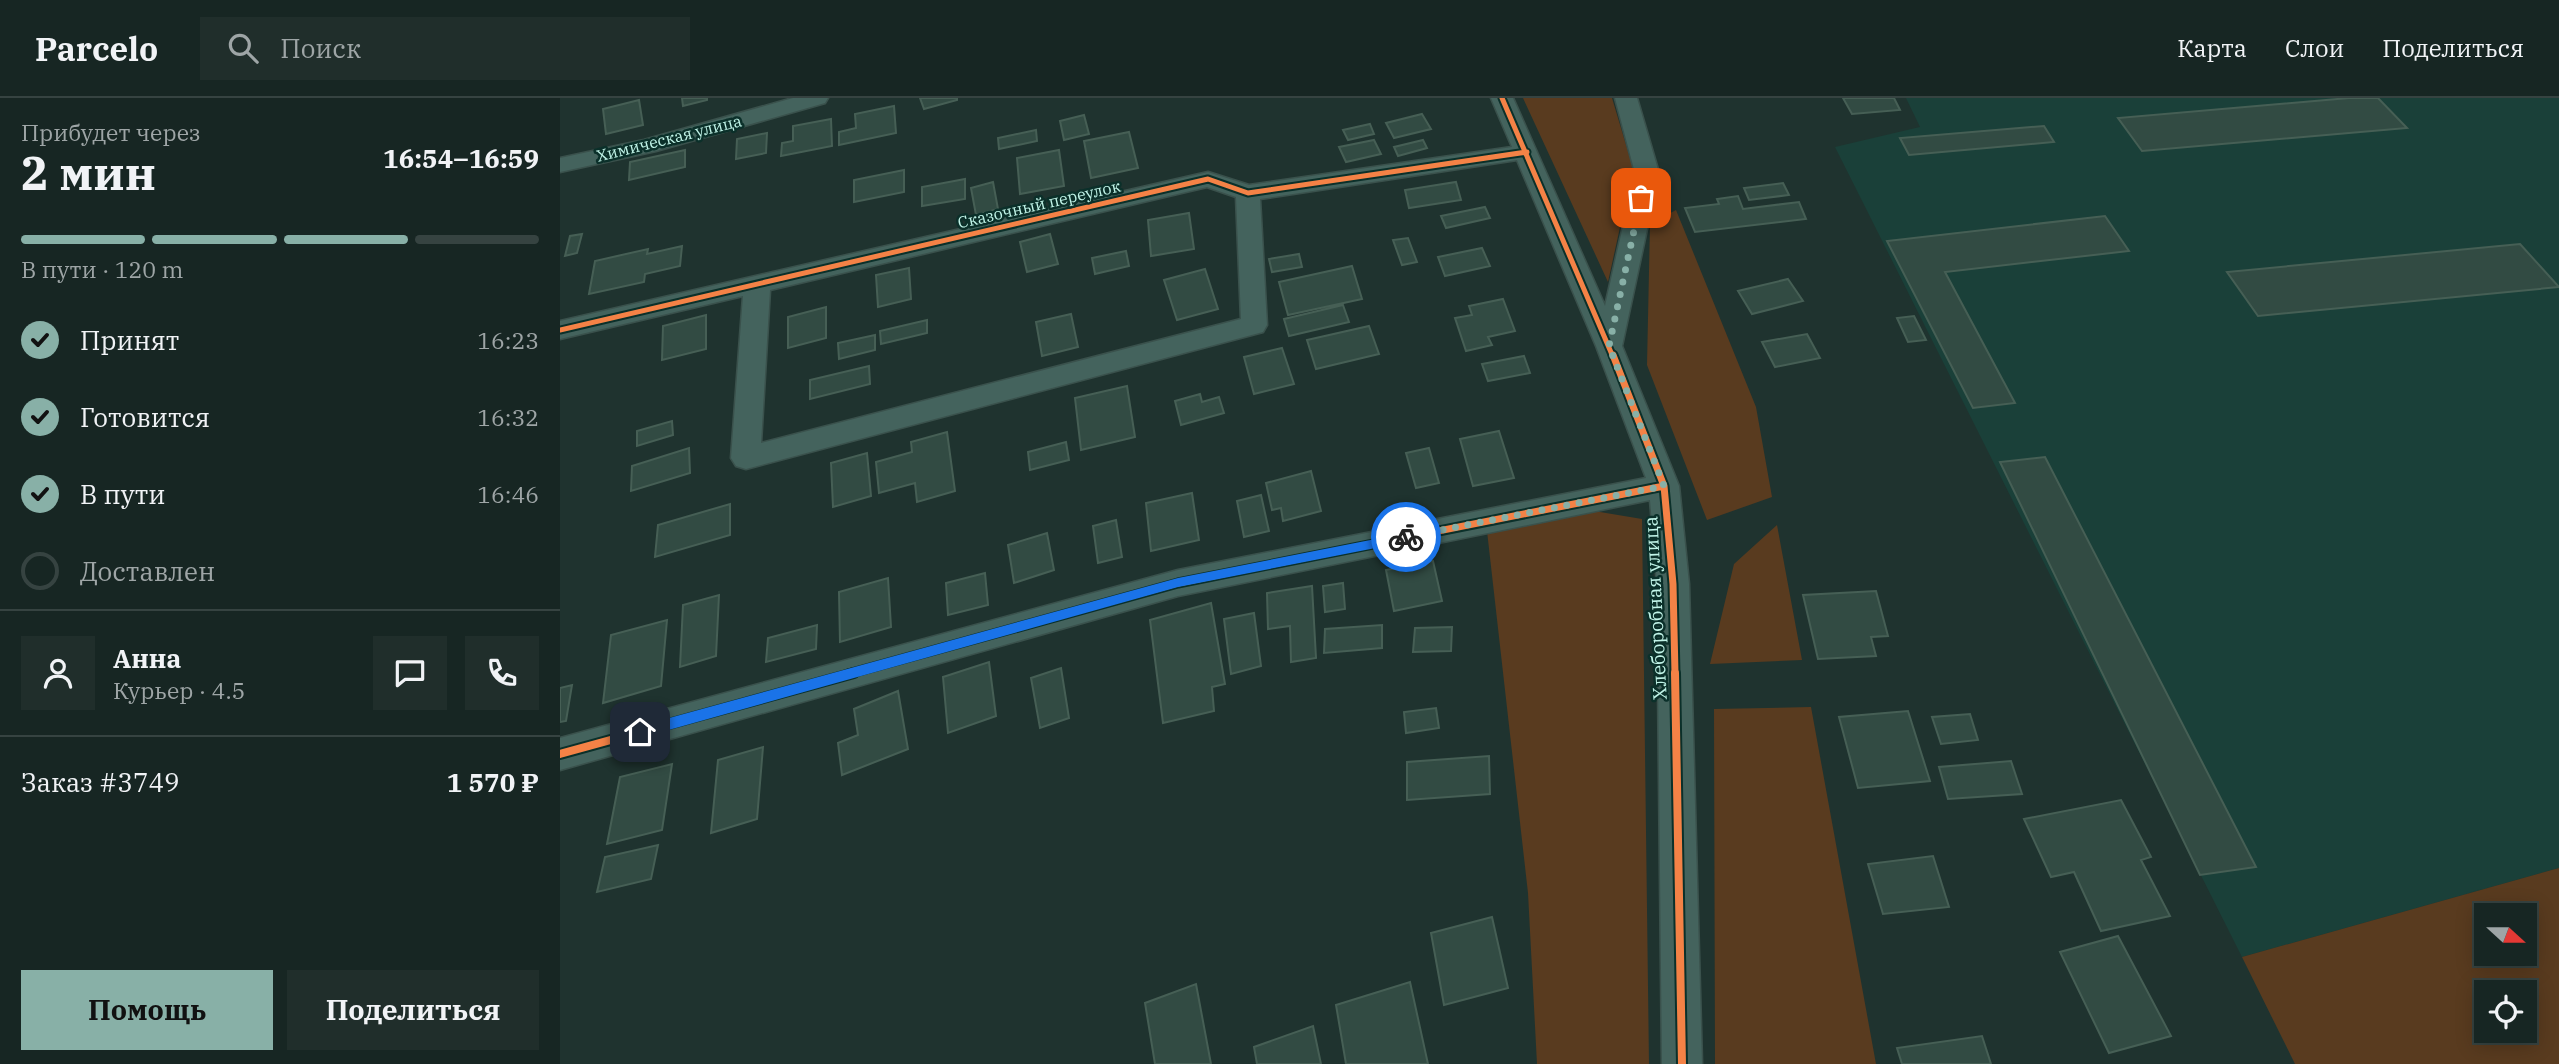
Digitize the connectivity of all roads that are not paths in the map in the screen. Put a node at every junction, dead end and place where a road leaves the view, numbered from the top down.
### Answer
1 (817, 98) edge
2 (1502, 98) edge
3 (1626, 98) edge
4 (1527, 152) junction
5 (560, 165) edge
6 (1248, 193) junction
7 (757, 286) junction
8 (560, 330) edge
9 (1609, 346) junction
10 (1664, 486) junction
11 (560, 754) edge
12 (1682, 1064) edge

1 - 5 street, Химическая улица
2 - 4 street, Хлеборобная улица
3 - 9 street
4 - 6 street, Сказочный переулок
4 - 9 street, Хлеборобная улица
6 - 7 street, Сказочный переулок
6 - 7 street
7 - 8 street, Сказочный переулок
9 - 10 street, Хлеборобная улица
10 - 11 street
10 - 12 street, Хлеборобная улица

